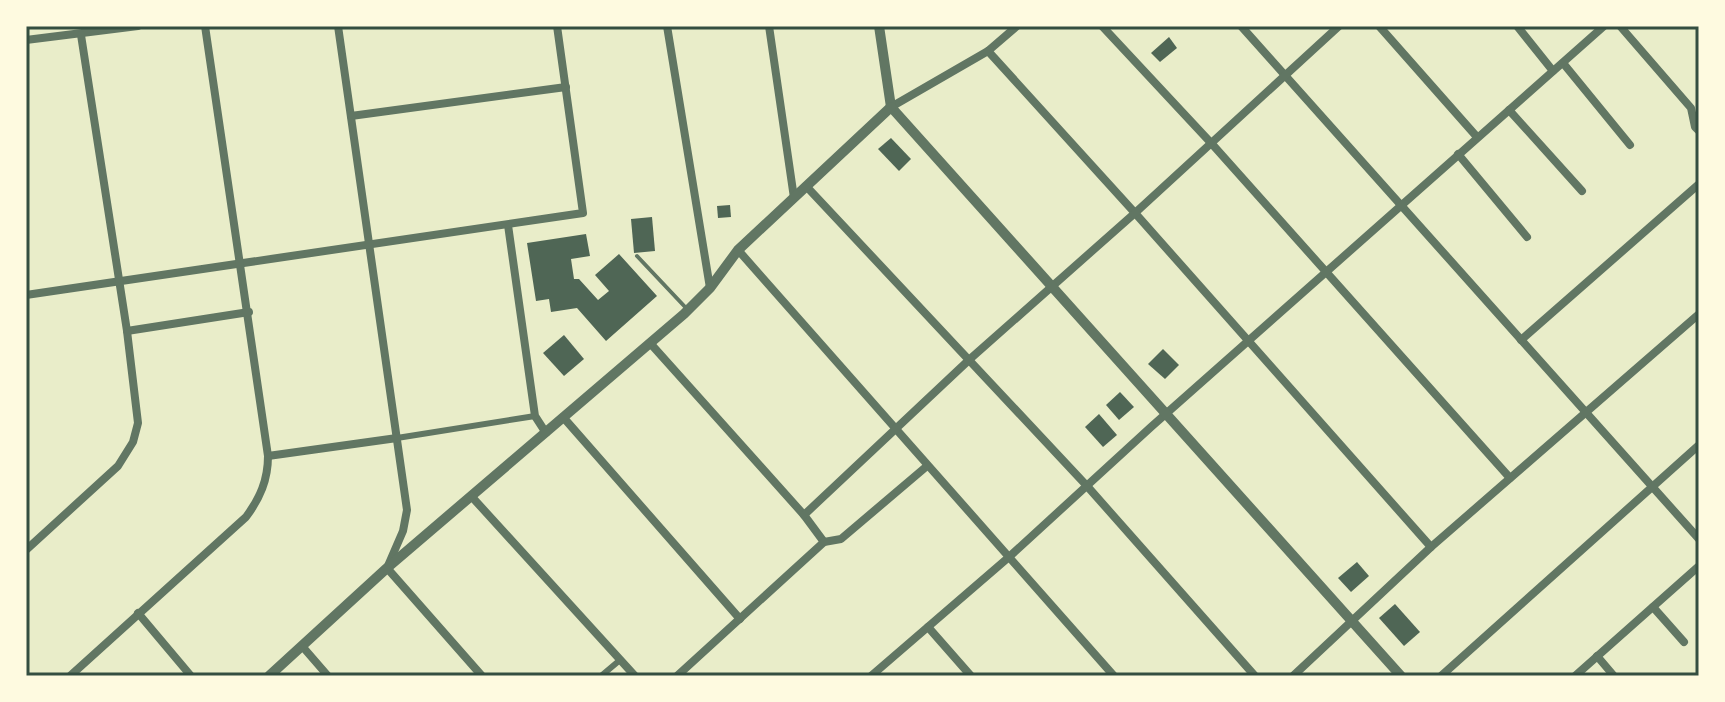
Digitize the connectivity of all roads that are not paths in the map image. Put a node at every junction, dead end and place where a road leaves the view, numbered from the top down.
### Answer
1 (138, 26) edge
2 (205, 26) edge
3 (338, 26) edge
4 (557, 26) edge
5 (667, 26) edge
6 (769, 26) edge
7 (879, 26) edge
8 (1017, 26) edge
9 (1102, 26) edge
10 (1241, 26) edge
11 (1339, 26) edge
12 (1379, 26) edge
13 (1517, 26) edge
14 (1604, 26) edge
15 (1620, 26) edge
16 (81, 35) junction
17 (26, 40) edge
18 (988, 51) junction
19 (1563, 63) junction
20 (1553, 71) junction
21 (1285, 75) junction
22 (566, 87) junction
23 (891, 107) junction
24 (1509, 110) junction
25 (351, 116) junction
26 (1699, 131) edge
27 (1477, 137) junction
28 (1212, 144) junction
29 (1630, 145) dead end
30 (1458, 154) junction
31 (1699, 184) edge
32 (806, 186) junction
33 (1582, 191) dead end
34 (794, 198) junction
35 (1401, 205) junction
36 (1135, 213) junction
37 (508, 225) junction
38 (1527, 237) dead end
39 (369, 244) junction
40 (738, 250) junction
41 (637, 256) dead end
42 (241, 263) junction
43 (1326, 272) junction
44 (119, 281) junction
45 (1052, 287) junction
46 (710, 288) junction
47 (26, 295) edge
48 (688, 311) junction
49 (249, 312) junction
50 (1699, 314) edge
51 (127, 331) junction
52 (1521, 340) junction
53 (650, 343) junction
54 (1248, 343) junction
55 (970, 359) junction
56 (1586, 413) junction
57 (1166, 414) junction
58 (535, 416) junction
59 (563, 417) junction
60 (894, 429) junction
61 (546, 433) junction
62 (397, 438) junction
63 (1699, 445) edge
64 (268, 456) junction
65 (927, 466) junction
66 (1510, 478) junction
67 (1087, 486) junction
68 (1652, 486) junction
69 (472, 497) junction
70 (804, 515) junction
71 (1699, 539) edge
72 (824, 542) junction
73 (1431, 547) junction
74 (26, 550) edge
75 (1009, 557) junction
76 (1699, 566) edge
77 (387, 568) junction
78 (1653, 607) junction
79 (138, 613) junction
80 (740, 619) junction
81 (1350, 620) junction
82 (928, 627) junction
83 (1684, 642) dead end
84 (302, 646) junction
85 (1597, 656) junction
86 (620, 660) junction
87 (70, 676) edge
88 (191, 676) edge
89 (269, 676) edge
90 (328, 676) edge
91 (482, 676) edge
92 (601, 676) edge
93 (635, 676) edge
94 (677, 676) edge
95 (871, 676) edge
96 (971, 676) edge
97 (1114, 676) edge
98 (1255, 676) edge
99 (1293, 676) edge
100 (1401, 676) edge
101 (1441, 676) edge
102 (1575, 676) edge
103 (1614, 676) edge

1 - 16 street
2 - 42 street
3 - 25 street
4 - 22 street
5 - 46 street
6 - 34 street
7 - 23 street
8 - 18 street
9 - 28 street
10 - 21 street
11 - 21 street
12 - 27 street
13 - 20 street
14 - 19 street
15 - 26 street
16 - 17 street
16 - 44 street
18 - 23 street
18 - 36 street
19 - 20 street
19 - 29 street
20 - 24 street
21 - 28 street
21 - 35 street
22 - 25 street
22 - 37 street
23 - 32 street
23 - 45 street
24 - 27 street
24 - 33 street
25 - 39 street
27 - 30 street
28 - 36 street
28 - 43 street
30 - 35 street
30 - 38 street
31 - 52 street
32 - 34 street
32 - 55 street
34 - 40 street
35 - 43 street
35 - 52 street
36 - 45 street
36 - 54 street
37 - 39 street
37 - 58 street
39 - 42 street
39 - 62 street
40 - 46 street
40 - 60 street
41 - 48 lane
42 - 44 street
42 - 49 street
43 - 54 street
43 - 66 street
44 - 47 street
44 - 51 street
45 - 55 street
45 - 57 street
46 - 48 street
48 - 53 street
49 - 51 street
49 - 64 street
50 - 56 street
51 - 74 street
52 - 56 street
53 - 59 street
53 - 70 street
54 - 57 street
54 - 73 street
55 - 60 street
55 - 67 street
56 - 66 street
56 - 68 street
57 - 67 street
57 - 81 street
58 - 61 street
58 - 62 street
59 - 61 street
59 - 80 street
60 - 65 street
60 - 70 street
61 - 69 street
62 - 64 street
62 - 77 street
63 - 68 street
64 - 79 street
65 - 72 street
65 - 75 street
66 - 73 street
67 - 75 street
67 - 98 street
68 - 71 street
68 - 101 street
69 - 77 street
69 - 86 street
70 - 72 street
72 - 80 street
73 - 81 street
75 - 82 street
75 - 97 street
76 - 78 street
77 - 84 street
77 - 91 street
78 - 83 street
78 - 85 street
79 - 87 street
79 - 88 street
80 - 94 street
81 - 99 street
81 - 100 street
82 - 95 street
82 - 96 street
84 - 89 street
84 - 90 street
85 - 102 street
85 - 103 street
86 - 92 street
86 - 93 street

